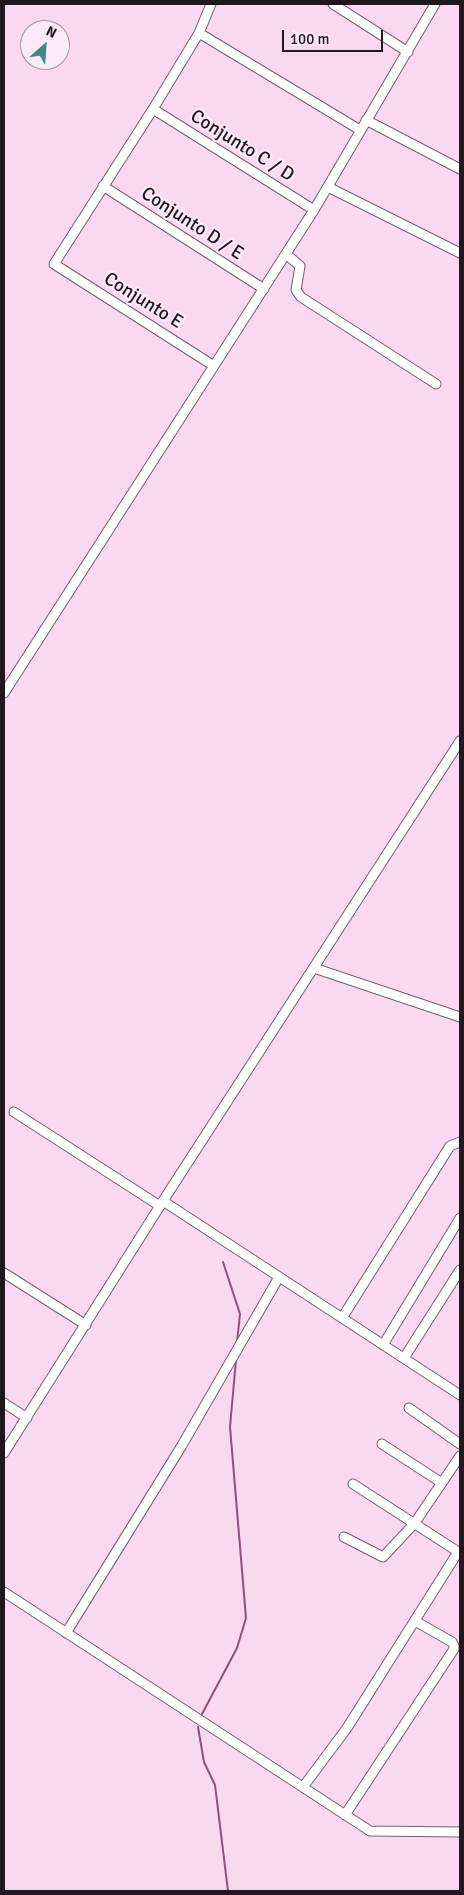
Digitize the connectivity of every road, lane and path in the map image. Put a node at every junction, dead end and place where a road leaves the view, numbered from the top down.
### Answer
1 (211, 4) edge
2 (333, 4) edge
3 (435, 4) edge
4 (199, 33) junction
5 (408, 52) junction
6 (153, 109) junction
7 (366, 120) junction
8 (360, 130) junction
9 (460, 170) edge
10 (103, 186) junction
11 (328, 187) junction
12 (314, 210) junction
13 (460, 253) edge
14 (286, 254) junction
15 (264, 289) junction
16 (214, 366) junction
17 (436, 384) dead end
18 (4, 693) edge
19 (460, 741) edge
20 (314, 968) junction
21 (460, 1017) edge
22 (14, 1112) dead end
23 (460, 1142) edge
24 (162, 1204) junction
25 (460, 1218) edge
26 (460, 1270) edge
27 (4, 1273) edge
28 (279, 1277) junction
29 (342, 1318) junction
30 (86, 1325) junction
31 (383, 1345) junction
32 (404, 1358) junction
33 (460, 1395) edge
34 (4, 1403) edge
35 (409, 1408) dead end
36 (27, 1418) junction
37 (382, 1444) dead end
38 (460, 1444) edge
39 (4, 1454) edge
40 (460, 1456) edge
41 (442, 1483) junction
42 (353, 1484) dead end
43 (414, 1524) junction
44 (344, 1537) dead end
45 (459, 1553) edge
46 (4, 1592) edge
47 (415, 1620) junction
48 (66, 1633) junction
49 (303, 1788) junction
50 (345, 1815) junction
51 (460, 1832) edge

1 - 4 street
2 - 5 street
3 - 5 street
4 - 6 street
4 - 8 street
5 - 7 street
6 - 10 street
6 - 12 street, Conjunto C / D
7 - 8 street
7 - 9 street
8 - 11 street
10 - 15 street, Conjunto D / E
10 - 16 street, Conjunto E
11 - 12 street
11 - 13 street
12 - 14 street
14 - 15 street
14 - 17 street
15 - 16 street
16 - 18 street
19 - 20 street
20 - 21 street
20 - 24 street
22 - 24 street
23 - 29 street
24 - 28 street
24 - 30 street
25 - 31 street
26 - 32 street
27 - 30 street
28 - 29 street
28 - 48 street
29 - 31 street
30 - 36 street
31 - 32 street
32 - 33 street
34 - 36 street
35 - 38 street
36 - 39 street
37 - 41 street
40 - 41 street
41 - 43 street
42 - 43 street
43 - 44 street
43 - 45 street
45 - 47 street
46 - 48 street
47 - 49 street
47 - 50 street
48 - 49 street
49 - 50 street
50 - 51 street

